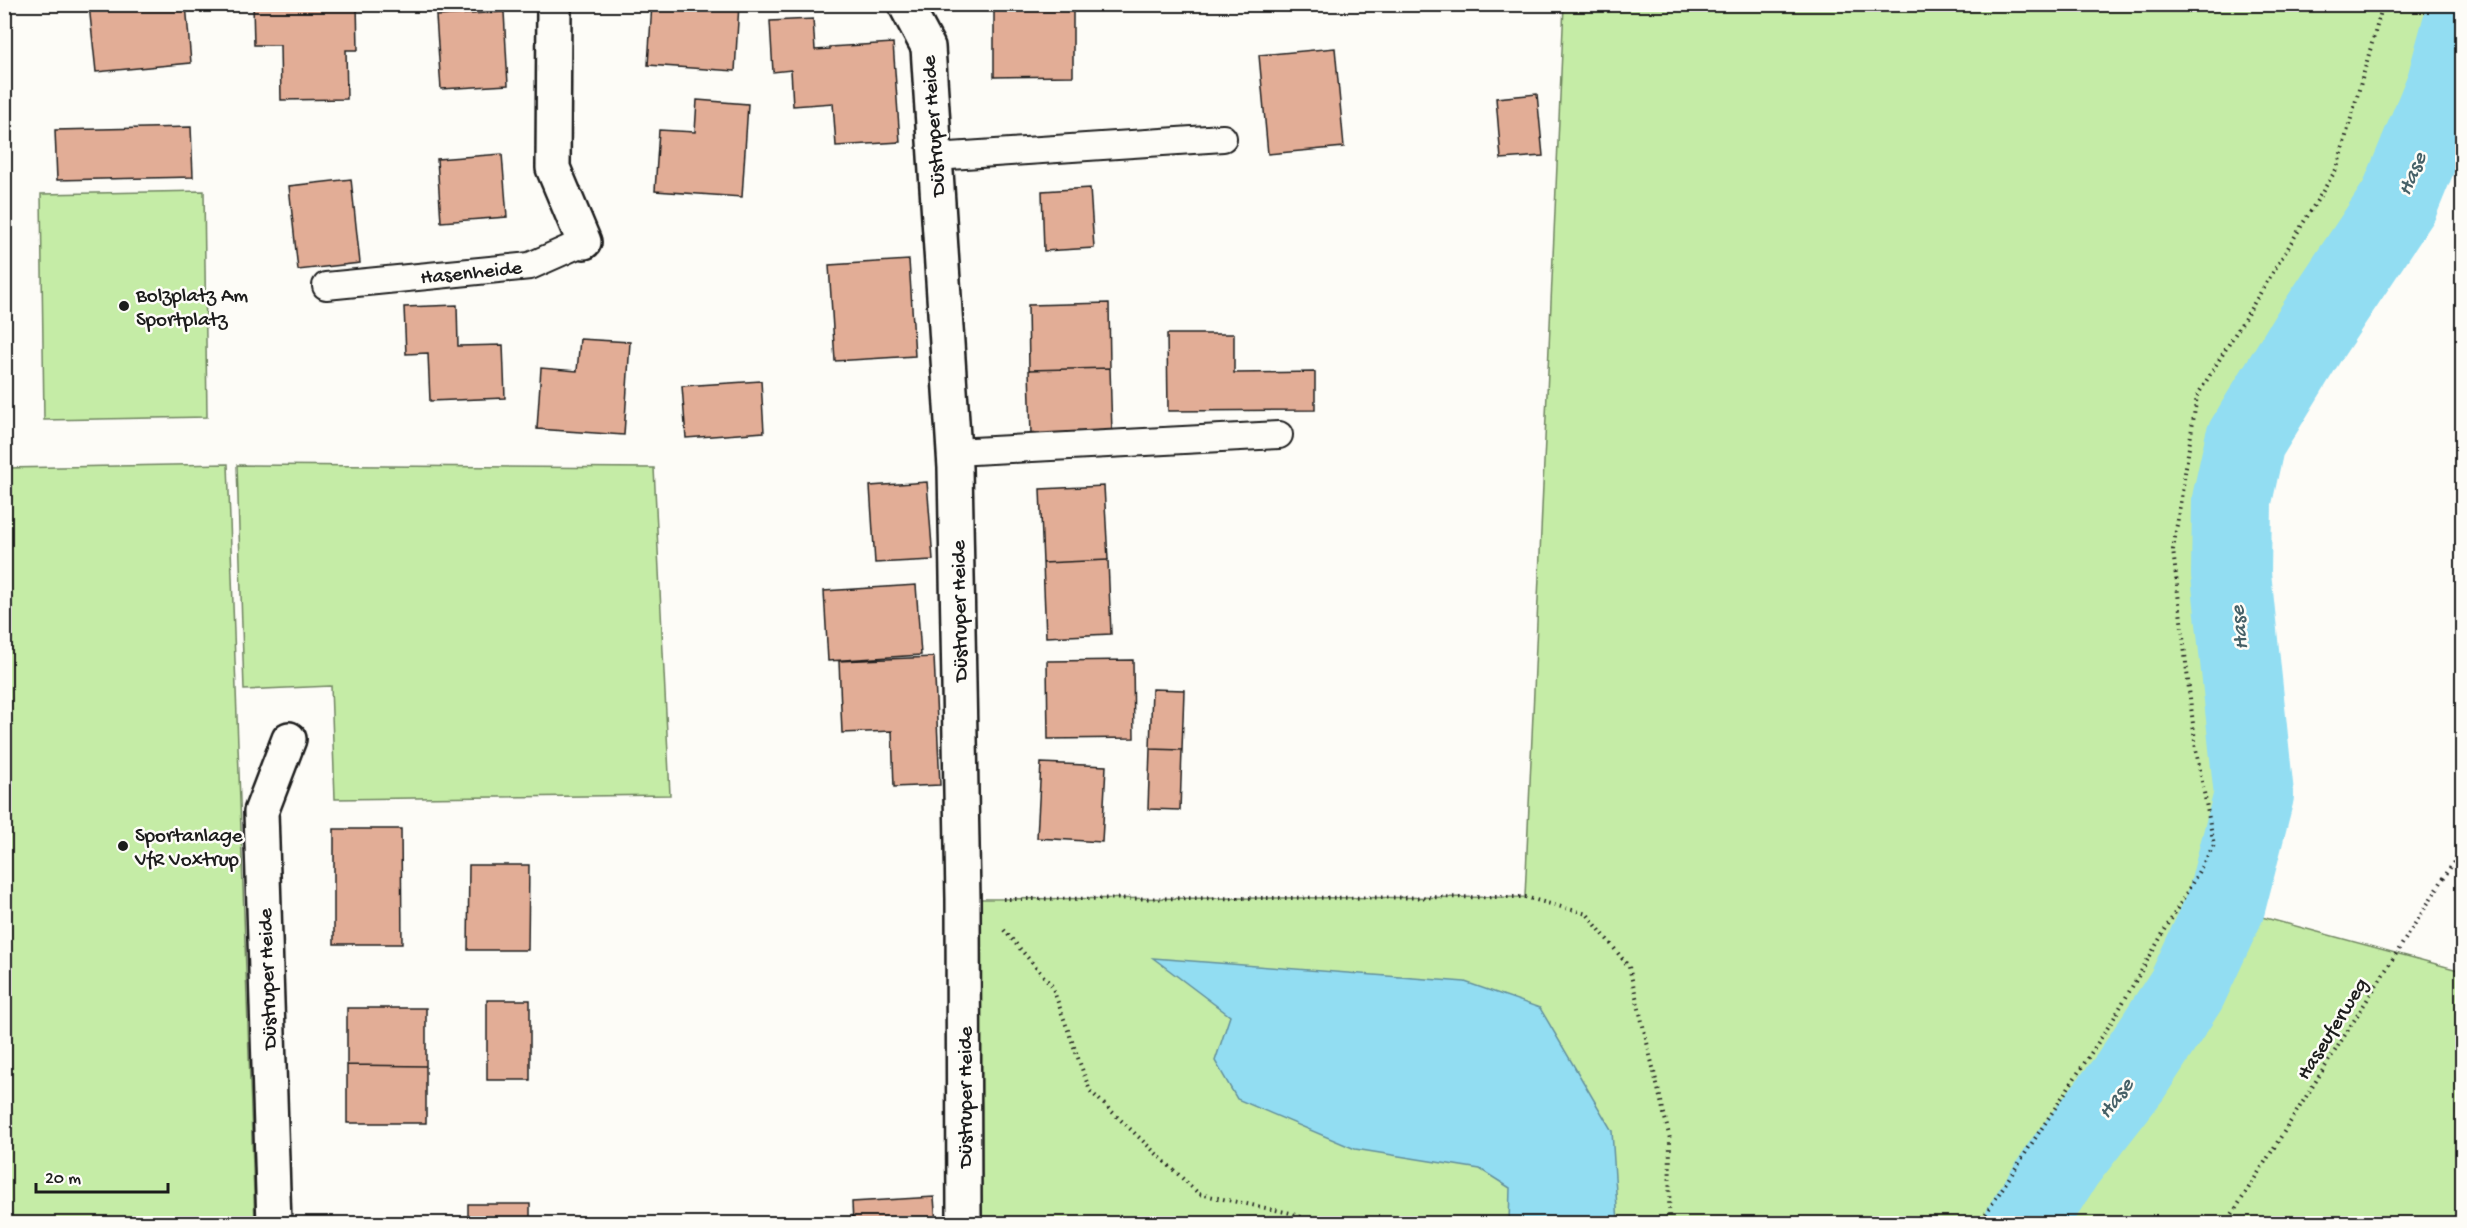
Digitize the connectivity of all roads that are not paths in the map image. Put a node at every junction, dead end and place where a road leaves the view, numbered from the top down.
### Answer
1 (554, 4) edge
2 (905, 4) edge
3 (1223, 138) dead end
4 (935, 157) junction
5 (584, 242) joint
6 (326, 286) dead end
7 (1280, 435) dead end
8 (954, 452) junction
9 (289, 739) dead end
10 (274, 1224) edge
11 (964, 1224) edge

1 - 5 street, Hasenheide
2 - 4 street, Düstruper Heide
3 - 4 lane
4 - 8 street, Düstruper Heide
5 - 6 lane, Hasenheide
7 - 8 lane
8 - 11 street, Düstruper Heide
9 - 10 street, Düstruper Heide

